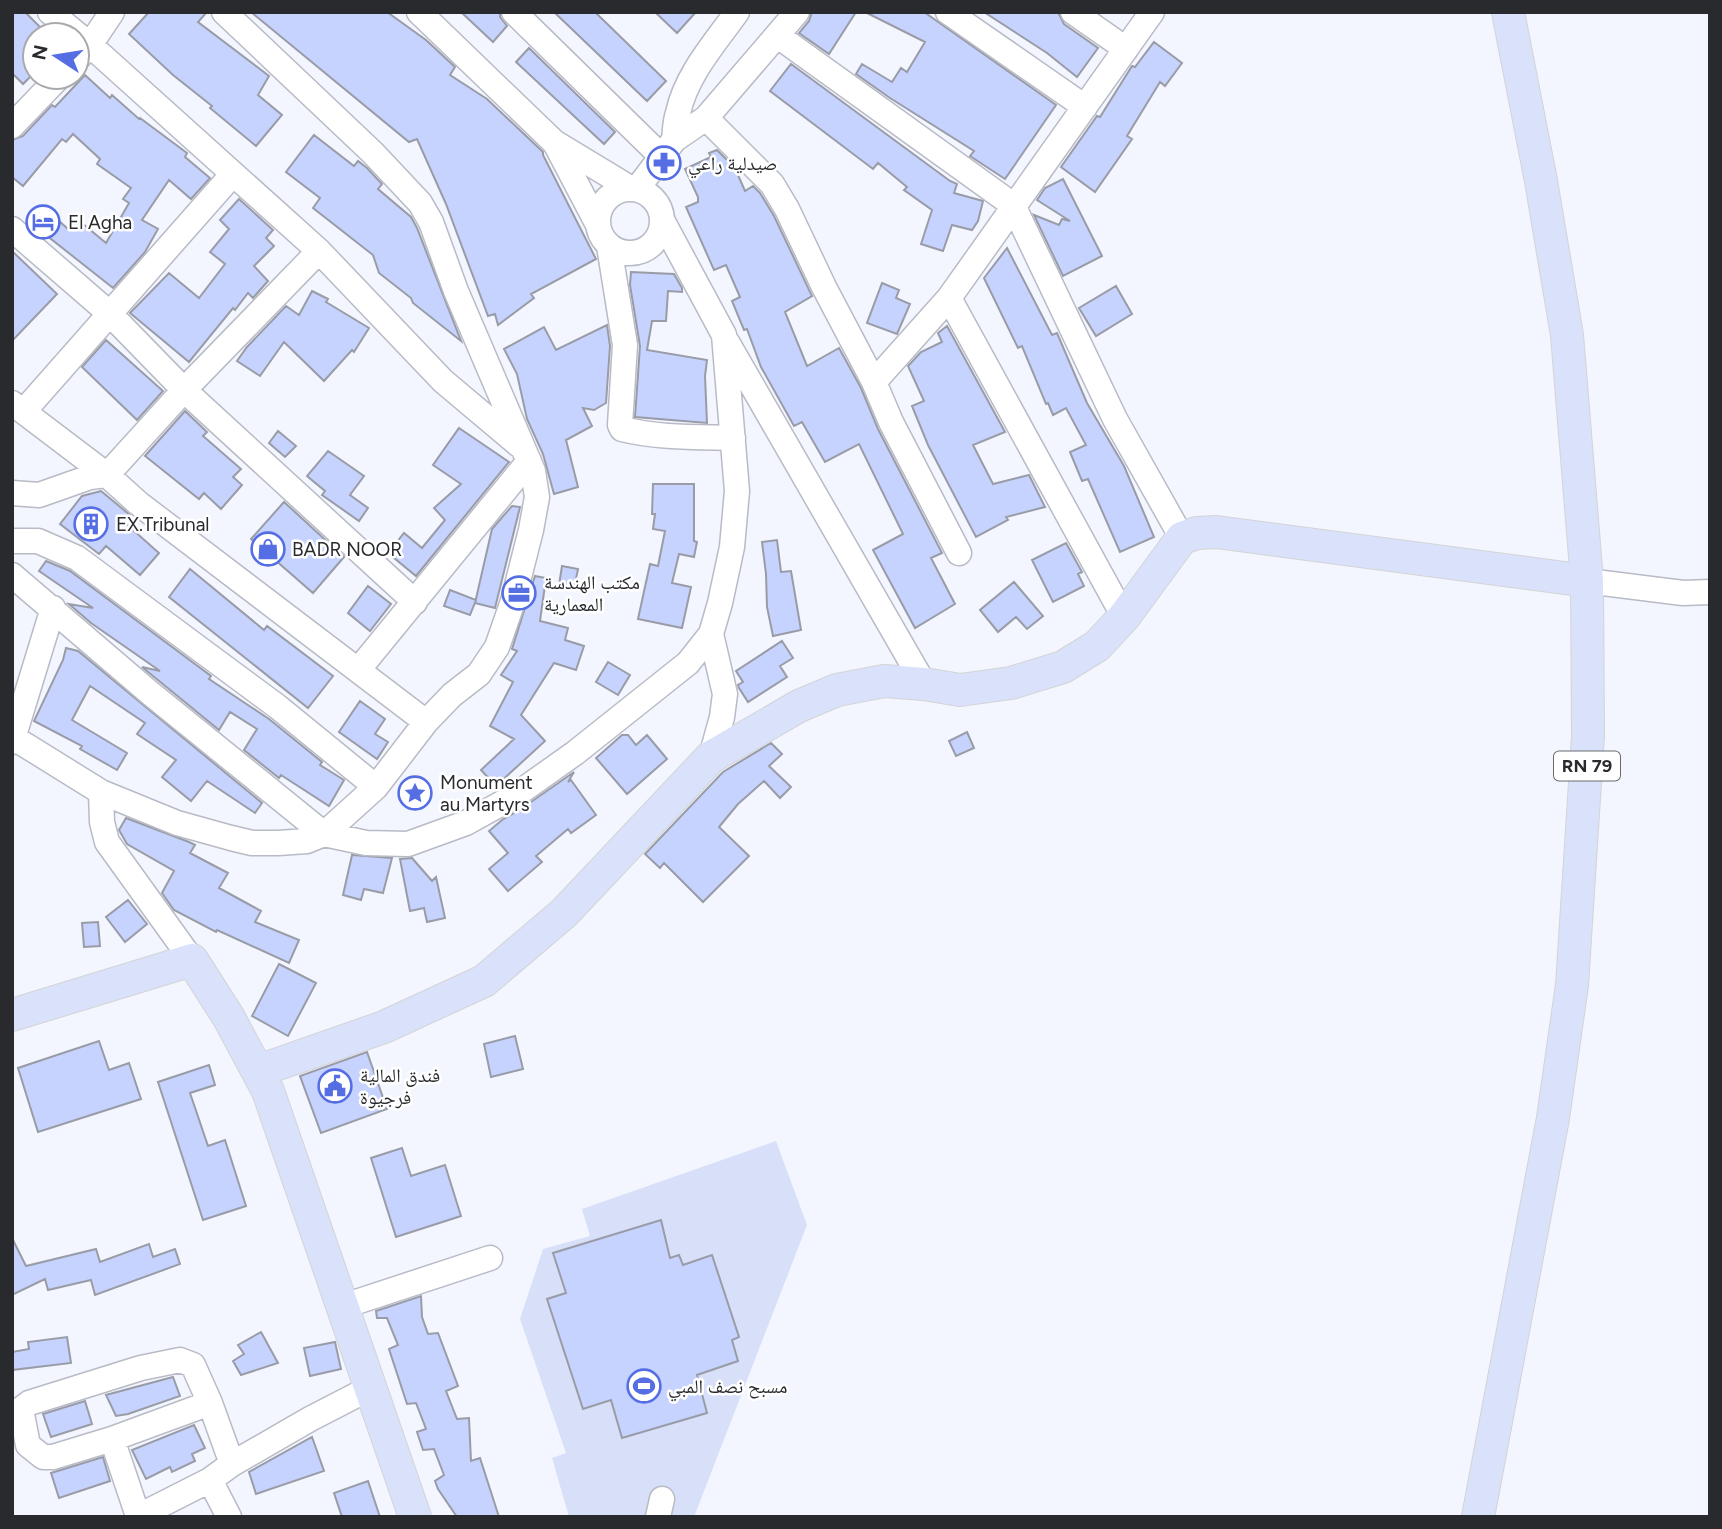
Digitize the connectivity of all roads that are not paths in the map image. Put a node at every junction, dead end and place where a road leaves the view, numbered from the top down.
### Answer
1 (112, 12) edge
2 (224, 12) edge
3 (419, 12) edge
4 (514, 12) edge
5 (737, 12) edge
6 (797, 12) edge
7 (948, 12) edge
8 (1073, 12) edge
9 (1152, 12) edge
10 (1508, 12) edge
11 (778, 36) junction
12 (91, 42) edge
13 (1126, 49) junction
14 (91, 58) edge
15 (46, 91) edge
16 (1084, 107) junction
17 (706, 118) junction
18 (12, 126) edge
19 (554, 142) junction
20 (668, 149) junction
21 (232, 175) junction
22 (634, 188) junction
23 (1013, 205) junction
24 (662, 220) junction
25 (597, 223) junction
26 (12, 229) edge
27 (609, 246) junction
28 (319, 251) junction
29 (636, 253) junction
30 (687, 264) junction
31 (949, 298) junction
32 (109, 313) junction
33 (723, 335) junction
34 (874, 382) junction
35 (184, 390) junction
36 (18, 407) edge
37 (733, 438) junction
38 (525, 454) junction
39 (107, 475) junction
40 (12, 493) edge
41 (1182, 538) junction
42 (12, 541) edge
43 (959, 553) dead end
44 (12, 575) edge
45 (1587, 581) junction
46 (1710, 592) edge
47 (415, 602) junction
48 (53, 608) junction
49 (1124, 617) junction
50 (711, 634) junction
51 (359, 669) junction
52 (924, 684) junction
53 (426, 722) junction
54 (13, 740) edge
55 (711, 757) junction
56 (376, 787) junction
57 (101, 792) junction
58 (324, 834) junction
59 (192, 960) junction
60 (12, 1015) edge
61 (258, 1071) junction
62 (490, 1258) dead end
63 (341, 1307) junction
64 (370, 1388) junction
65 (211, 1403) junction
66 (112, 1439) junction
67 (233, 1464) junction
68 (210, 1480) junction
69 (138, 1516) edge
70 (229, 1517) edge
71 (415, 1517) edge
72 (1478, 1517) edge

1 - 12 street
2 - 38 street
3 - 19 street
4 - 20 street
5 - 20 street
6 - 11 street
7 - 16 street
8 - 13 street
9 - 13 street
10 - 45 main road, RN 79
11 - 17 street
11 - 23 street
13 - 16 street
14 - 21 street
15 - 18 street
16 - 23 street
17 - 20 street
17 - 34 street
19 - 22 street
19 - 25 street
20 - 22 street
21 - 28 street
21 - 32 street
22 - 24 street
22 - 25 street
23 - 31 street
23 - 41 street
24 - 29 street
24 - 30 street
25 - 27 street
26 - 32 street
27 - 29 street
27 - 37 street
28 - 35 street
28 - 38 street
29 - 30 street
30 - 33 street
31 - 34 street
31 - 49 street
32 - 35 street
32 - 36 street
33 - 37 street
33 - 52 street
34 - 43 street
35 - 39 street
35 - 47 street
36 - 39 street
37 - 50 street
38 - 47 street
38 - 53 street
39 - 40 street
39 - 51 street
41 - 45 main road
41 - 49 main road
42 - 56 street
44 - 48 street
45 - 46 street
45 - 72 main road, RN 79
47 - 51 street
48 - 54 street
48 - 58 street
49 - 52 main road
50 - 55 street
50 - 58 street
51 - 53 street
52 - 55 main road
53 - 56 street
54 - 57 street
55 - 61 main road
56 - 58 street
57 - 58 street
57 - 59 street
59 - 60 main road
59 - 61 main road
61 - 63 main road
62 - 63 street
63 - 64 main road
64 - 67 street
64 - 71 main road
65 - 66 street
65 - 66 street
65 - 67 street
66 - 69 street
67 - 68 street
68 - 69 street
68 - 70 street

